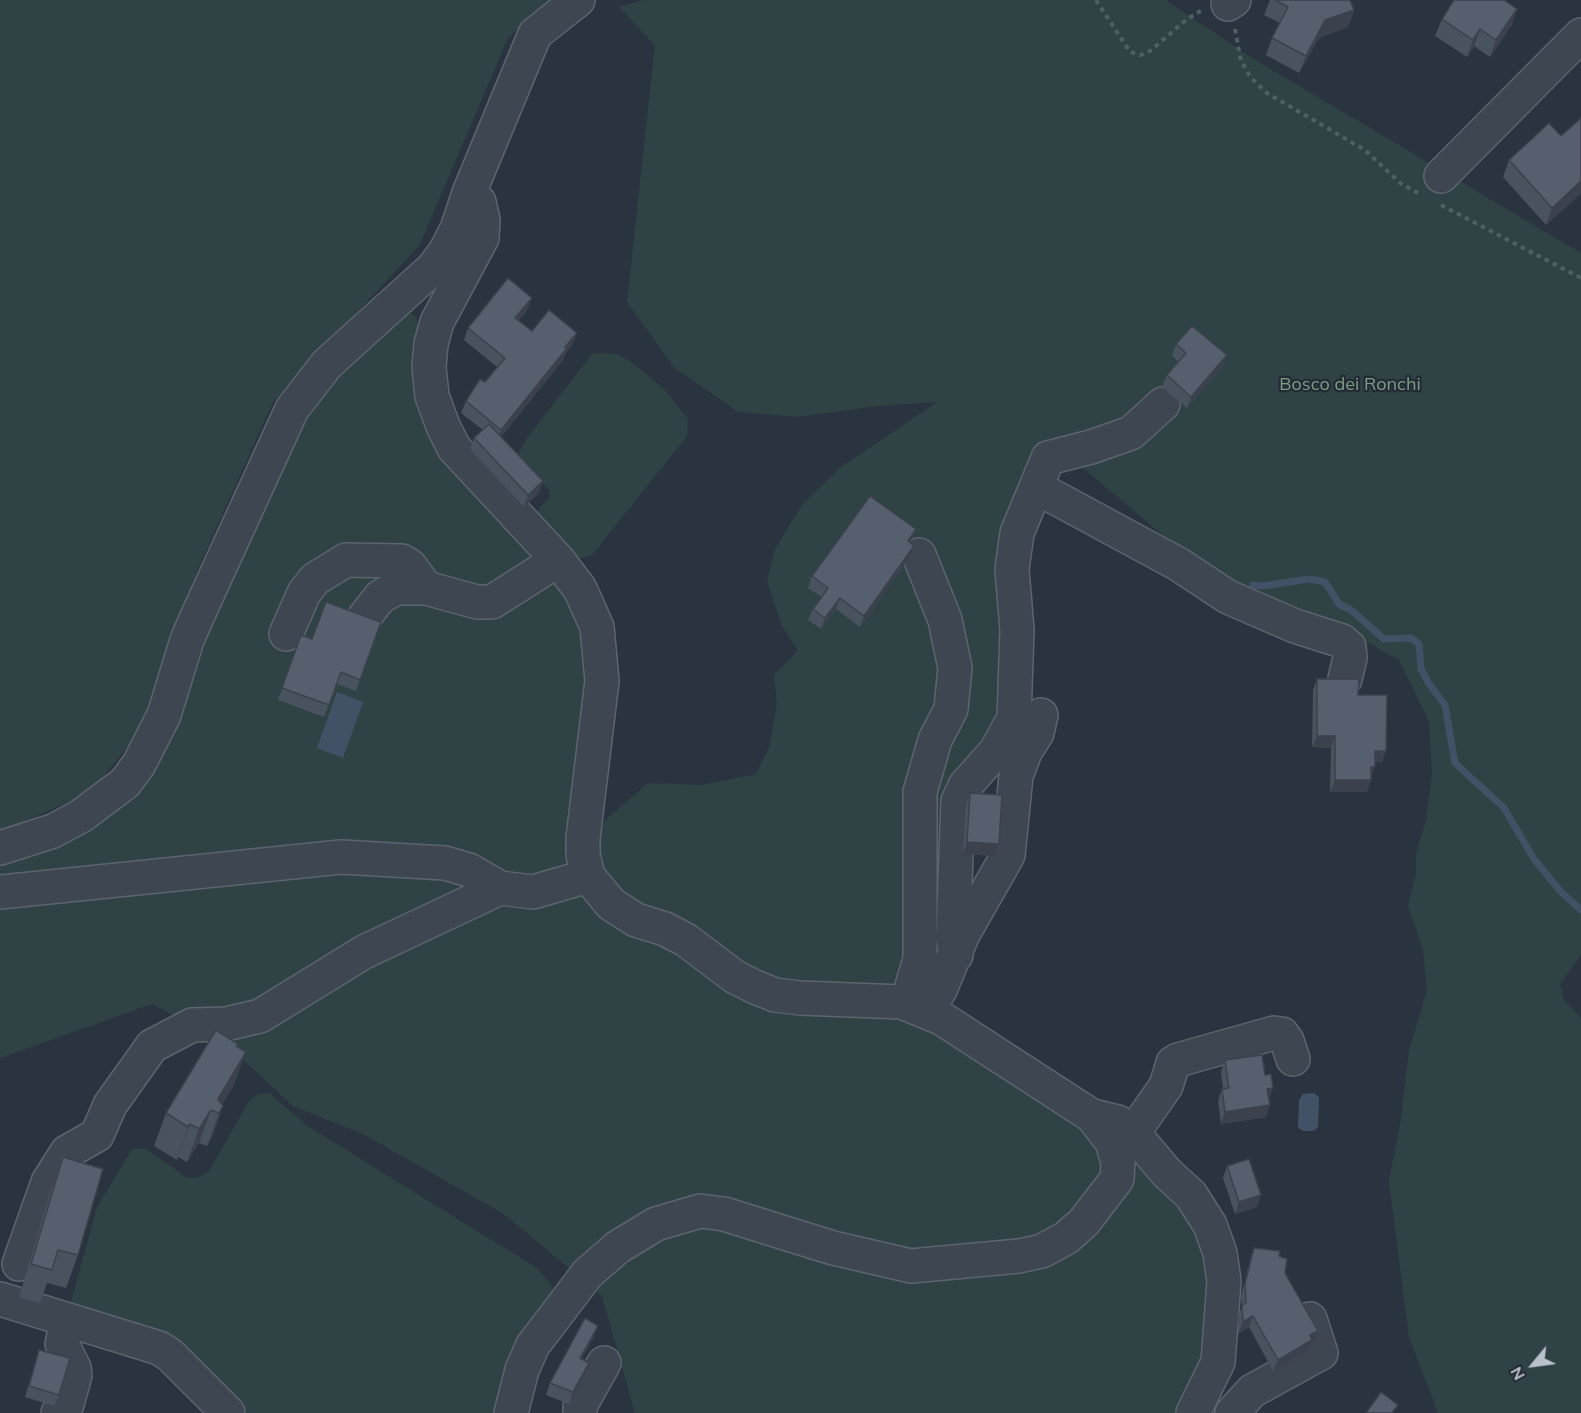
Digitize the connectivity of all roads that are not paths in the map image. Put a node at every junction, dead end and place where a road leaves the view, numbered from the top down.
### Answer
1 (578, 0) edge
2 (1581, 35) edge
3 (1434, 191) road end
4 (469, 193) junction
5 (1163, 404) dead end
6 (1034, 492) junction
7 (919, 555) dead end
8 (558, 560) junction
9 (426, 588) junction
10 (363, 619) edge
11 (286, 634) dead end
12 (1345, 679) edge
13 (1041, 715) dead end
14 (0, 848) edge
15 (588, 876) junction
16 (500, 888) junction
17 (0, 892) edge
18 (956, 955) junction
19 (926, 1010) junction
20 (1293, 1059) dead end
21 (1092, 1116) junction
22 (1133, 1133) junction
23 (19, 1264) dead end
24 (0, 1299) edge
25 (1310, 1319) edge
26 (67, 1320) junction
27 (604, 1363) dead end
28 (58, 1413) edge
29 (228, 1413) edge
30 (511, 1413) edge
31 (580, 1413) edge
32 (1193, 1413) edge
33 (1232, 1413) edge

1 - 4 street
2 - 3 street
4 - 8 street
4 - 14 street
5 - 6 street
6 - 12 street
6 - 18 street
7 - 19 street
8 - 9 street
8 - 15 street
9 - 10 street
9 - 11 street
13 - 18 street
15 - 16 street
15 - 19 street
16 - 17 street
16 - 23 street
18 - 19 street
19 - 21 street
20 - 22 street
21 - 22 street
21 - 30 street
22 - 32 street
24 - 26 street
25 - 33 street
26 - 28 street
26 - 29 street
27 - 31 street

